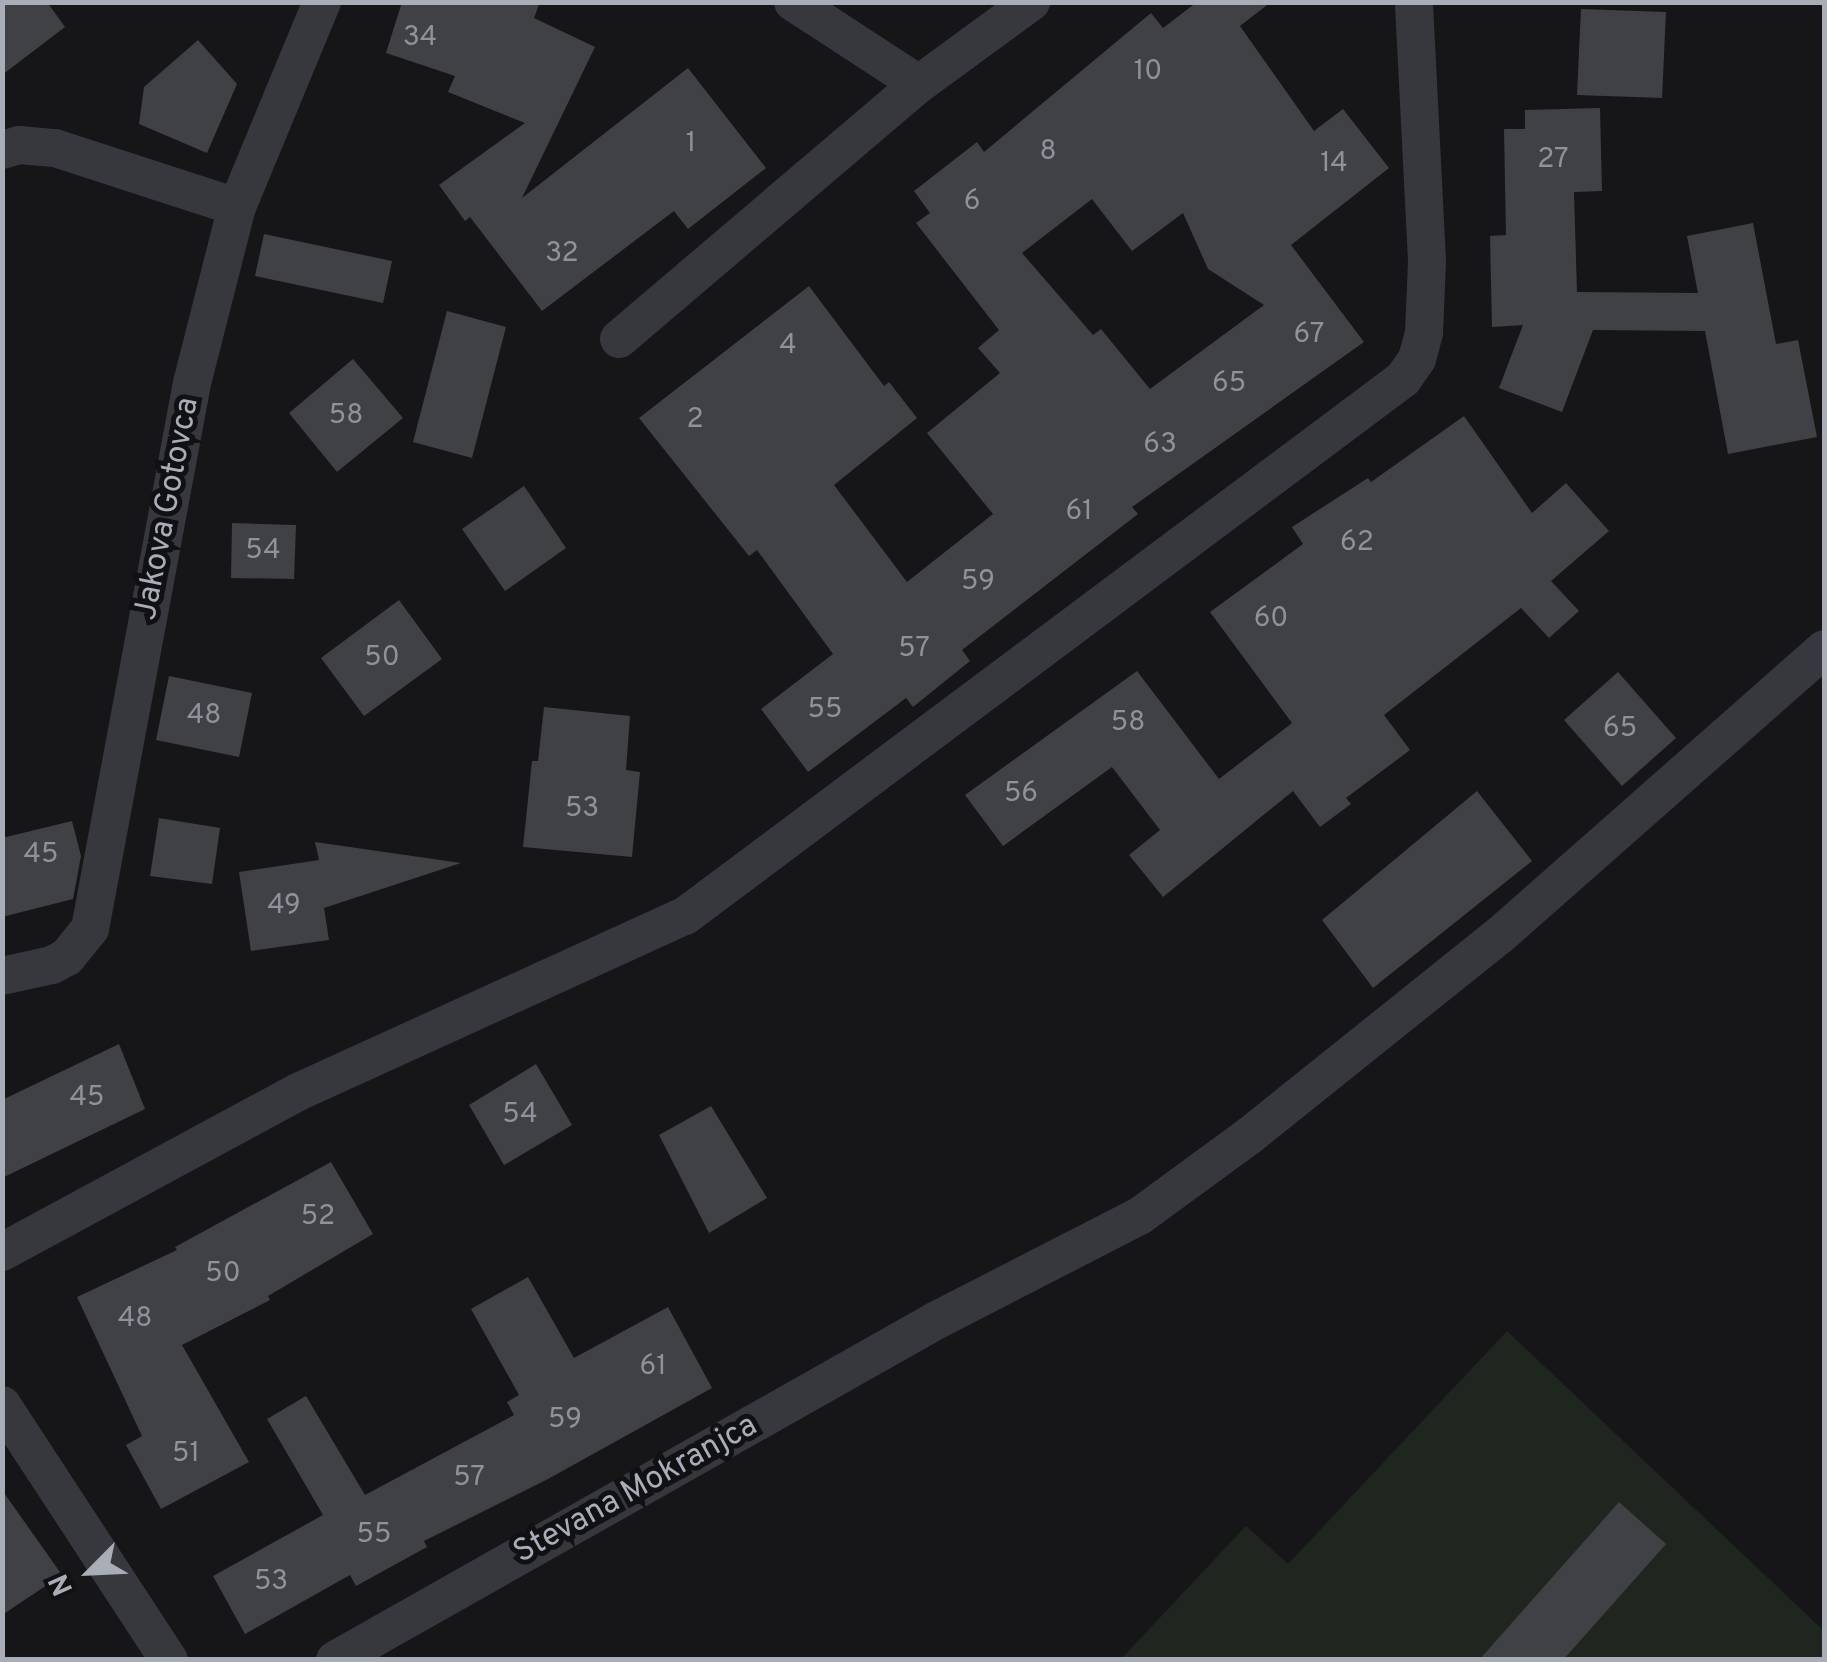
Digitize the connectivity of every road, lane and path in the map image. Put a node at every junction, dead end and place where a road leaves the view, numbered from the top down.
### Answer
1 (322, 2) edge
2 (793, 2) edge
3 (1031, 2) edge
4 (1414, 2) edge
5 (919, 84) junction
6 (2, 150) edge
7 (237, 207) junction
8 (618, 339) dead end
9 (1824, 649) edge
10 (2, 976) edge
11 (2, 1252) edge
12 (2, 1405) edge
13 (169, 1660) edge
14 (335, 1660) edge

1 - 7 street, Jakova Gotovca
2 - 5 street
3 - 5 street
4 - 11 street
5 - 8 street
6 - 7 street
7 - 10 street, Jakova Gotovca
9 - 14 street, Stevana Mokranjca
12 - 13 street

